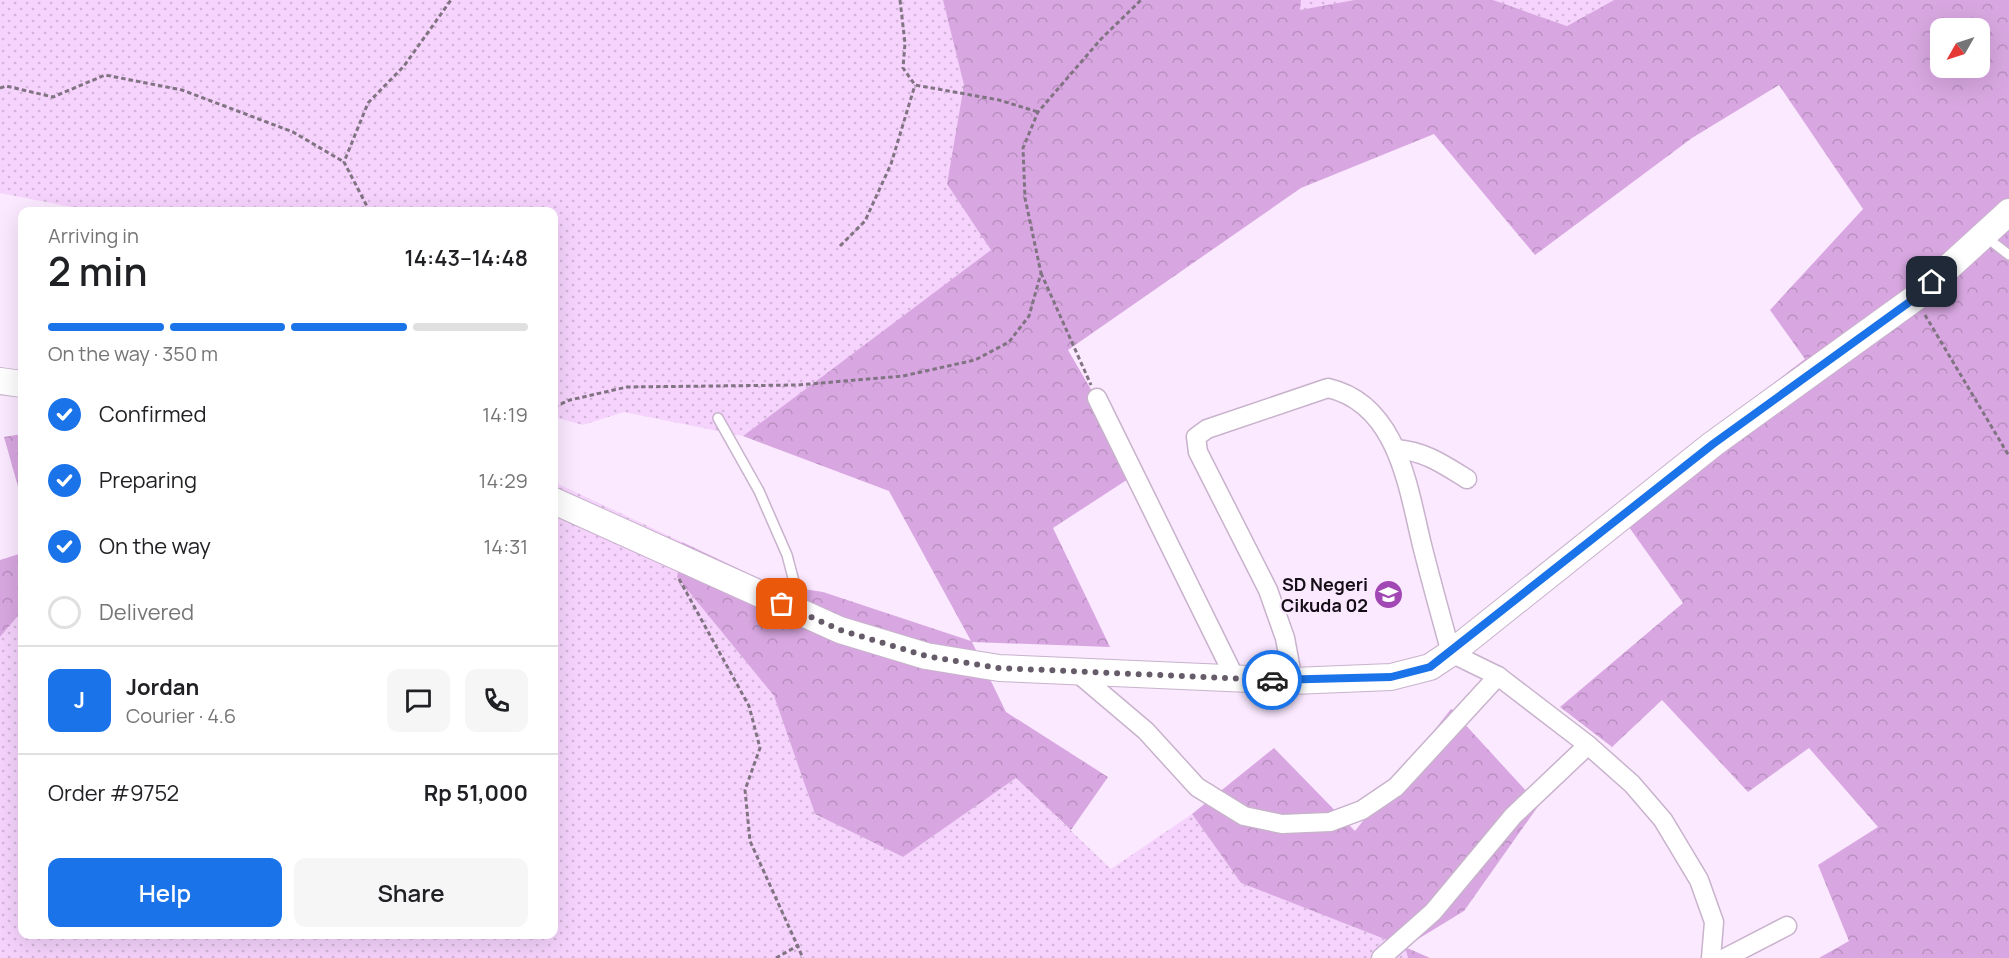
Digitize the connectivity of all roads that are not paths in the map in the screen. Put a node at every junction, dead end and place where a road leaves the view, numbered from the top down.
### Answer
1 (2009, 212) edge
2 (1984, 235) junction
3 (2009, 255) edge
4 (0, 381) edge
5 (18, 383) edge
6 (1097, 398) road end
7 (718, 418) dead end
8 (1396, 449) junction
9 (1467, 478) dead end
10 (558, 503) edge
11 (802, 614) junction
12 (1450, 653) junction
13 (1073, 669) junction
14 (1498, 676) junction
15 (1235, 678) junction
16 (1293, 681) junction
17 (1588, 745) junction
18 (1787, 926) dead end
19 (1381, 958) edge
20 (1711, 958) edge
21 (1725, 958) edge

1 - 2 street
2 - 3 lane
2 - 12 street
4 - 5 street
6 - 15 street
7 - 11 lane
8 - 9 street
8 - 12 street
8 - 16 street
10 - 11 street
11 - 13 street
12 - 14 street
12 - 16 street
13 - 14 street
13 - 15 street
14 - 17 street
15 - 16 street
17 - 19 street
17 - 20 street
18 - 21 street

